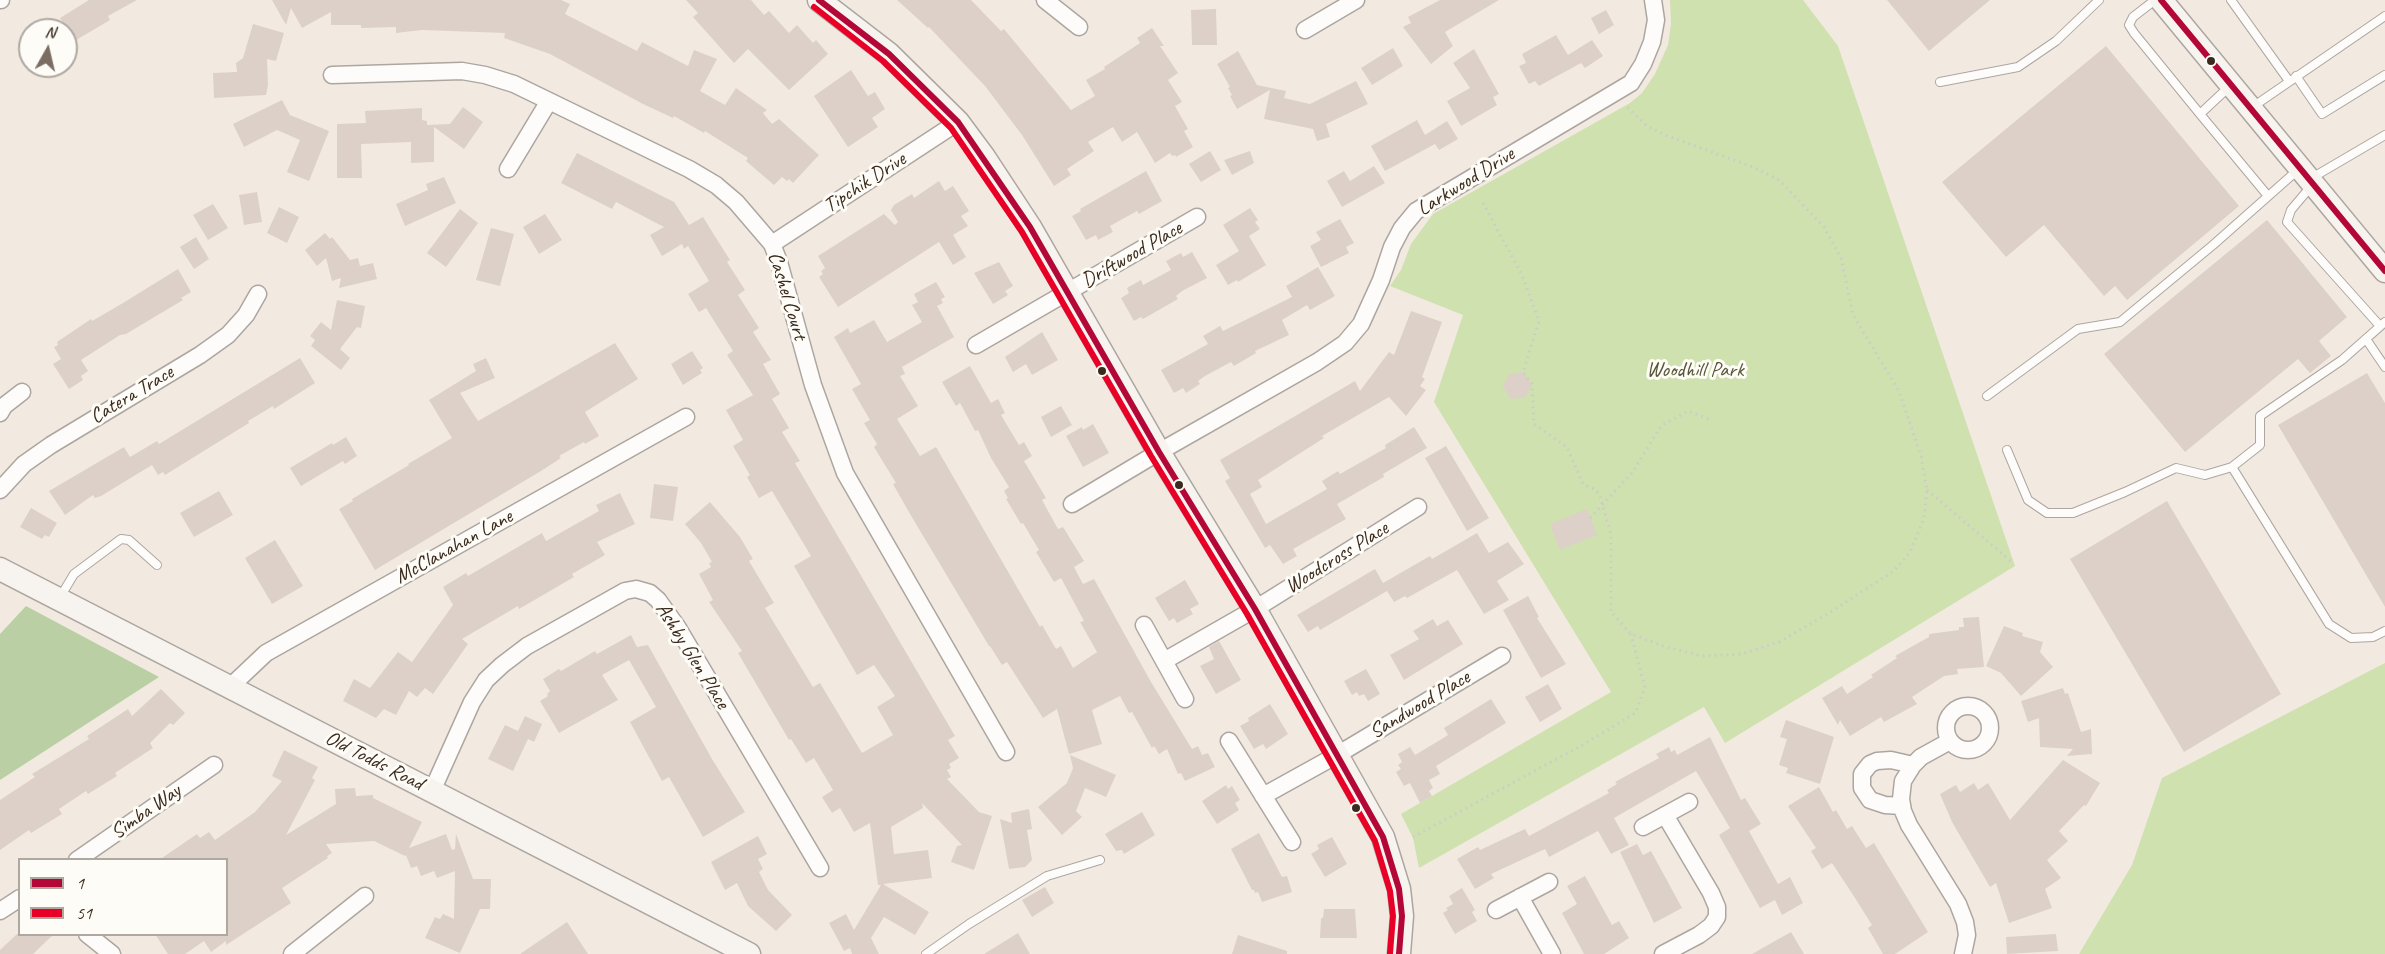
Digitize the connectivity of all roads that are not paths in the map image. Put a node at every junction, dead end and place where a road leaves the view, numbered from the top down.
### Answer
1 (819, 0) edge
2 (1045, 0) edge
3 (1356, 0) edge
4 (1653, 0) edge
5 (2155, 0) edge
6 (2161, 0) edge
7 (2231, 0) edge
8 (2093, 2) edge
9 (2385, 16) edge
10 (1079, 27) dead end
11 (1305, 30) dead end
12 (332, 75) dead end
13 (2385, 75) edge
14 (2293, 78) junction
15 (1940, 82) dead end
16 (2232, 85) junction
17 (549, 101) junction
18 (2250, 108) junction
19 (2200, 114) junction
20 (958, 122) junction
21 (2385, 135) edge
22 (508, 169) dead end
23 (2308, 177) junction
24 (2268, 196) junction
25 (1197, 218) dead end
26 (772, 244) junction
27 (2385, 271) edge
28 (1067, 293) junction
29 (258, 294) dead end
30 (2383, 324) edge
31 (2366, 339) junction
32 (976, 345) dead end
33 (2385, 367) edge
34 (22, 392) dead end
35 (1987, 396) dead end
36 (0, 413) edge
37 (686, 417) dead end
38 (2007, 450) dead end
39 (1159, 452) junction
40 (2232, 467) junction
41 (0, 490) edge
42 (1072, 504) dead end
43 (1418, 507) dead end
44 (157, 565) dead end
45 (0, 569) edge
46 (59, 599) junction
47 (1255, 609) junction
48 (1144, 625) dead end
49 (2385, 631) edge
50 (1502, 656) dead end
51 (1164, 661) junction
52 (230, 687) junction
53 (1185, 699) dead end
54 (1229, 741) dead end
55 (1950, 741) dead end
56 (1006, 752) dead end
57 (1337, 755) junction
58 (214, 765) dead end
59 (1913, 765) junction
60 (432, 791) junction
61 (1263, 796) junction
62 (1689, 802) dead end
63 (1902, 806) junction
64 (1665, 815) junction
65 (1643, 827) dead end
66 (1292, 842) dead end
67 (80, 858) edge
68 (1100, 860) dead end
69 (820, 868) dead end
70 (1549, 882) dead end
71 (365, 896) dead end
72 (1520, 897) junction
73 (18, 899) edge
74 (0, 910) edge
75 (1496, 910) dead end
76 (90, 936) edge
77 (112, 954) edge
78 (292, 954) edge
79 (749, 954) edge
80 (926, 954) edge
81 (1399, 954) edge
82 (1552, 954) edge
83 (1663, 954) edge
84 (1963, 954) edge

1 - 20 street
2 - 10 street
3 - 11 street
4 - 39 street, Larkwood Drive
5 - 19 lane
6 - 16 street
7 - 14 lane
8 - 15 lane
9 - 14 lane
12 - 17 street, Cashel Court
13 - 14 lane
14 - 18 lane
16 - 18 street
16 - 19 lane
17 - 22 street
17 - 26 street, Cashel Court
18 - 23 street
19 - 24 lane
20 - 26 street, Tipchik Drive
20 - 28 street
21 - 23 lane
23 - 24 lane
23 - 27 street
23 - 30 lane
24 - 35 lane
25 - 28 street, Driftwood Place
26 - 56 street, Cashel Court
28 - 32 street, Driftwood Place
28 - 39 street
29 - 41 street, Catera Trace
30 - 31 lane
31 - 33 lane
31 - 40 lane
34 - 36 street
37 - 52 street, McClanahan Lane
38 - 40 lane
39 - 42 street, Larkwood Drive
39 - 47 street
40 - 49 lane
43 - 47 street, Woodcross Place
44 - 46 lane
45 - 46 street, Old Todds Road
46 - 52 street, Old Todds Road
47 - 51 street, Woodcross Place
47 - 57 street
48 - 51 street
50 - 57 street, Sandwood Place
51 - 53 street
52 - 60 street, Old Todds Road
54 - 61 street
55 - 59 street
57 - 61 street, Sandwood Place
57 - 81 street
58 - 67 street, Simba Way
59 - 63 street
59 - 63 street
60 - 69 street, Ashby Glen Place
60 - 79 street, Old Todds Road
61 - 66 street
62 - 64 street
63 - 84 street
64 - 65 street
64 - 83 street
68 - 80 lane
70 - 72 street
71 - 78 street
72 - 75 street
72 - 82 street
73 - 74 street
76 - 77 street

